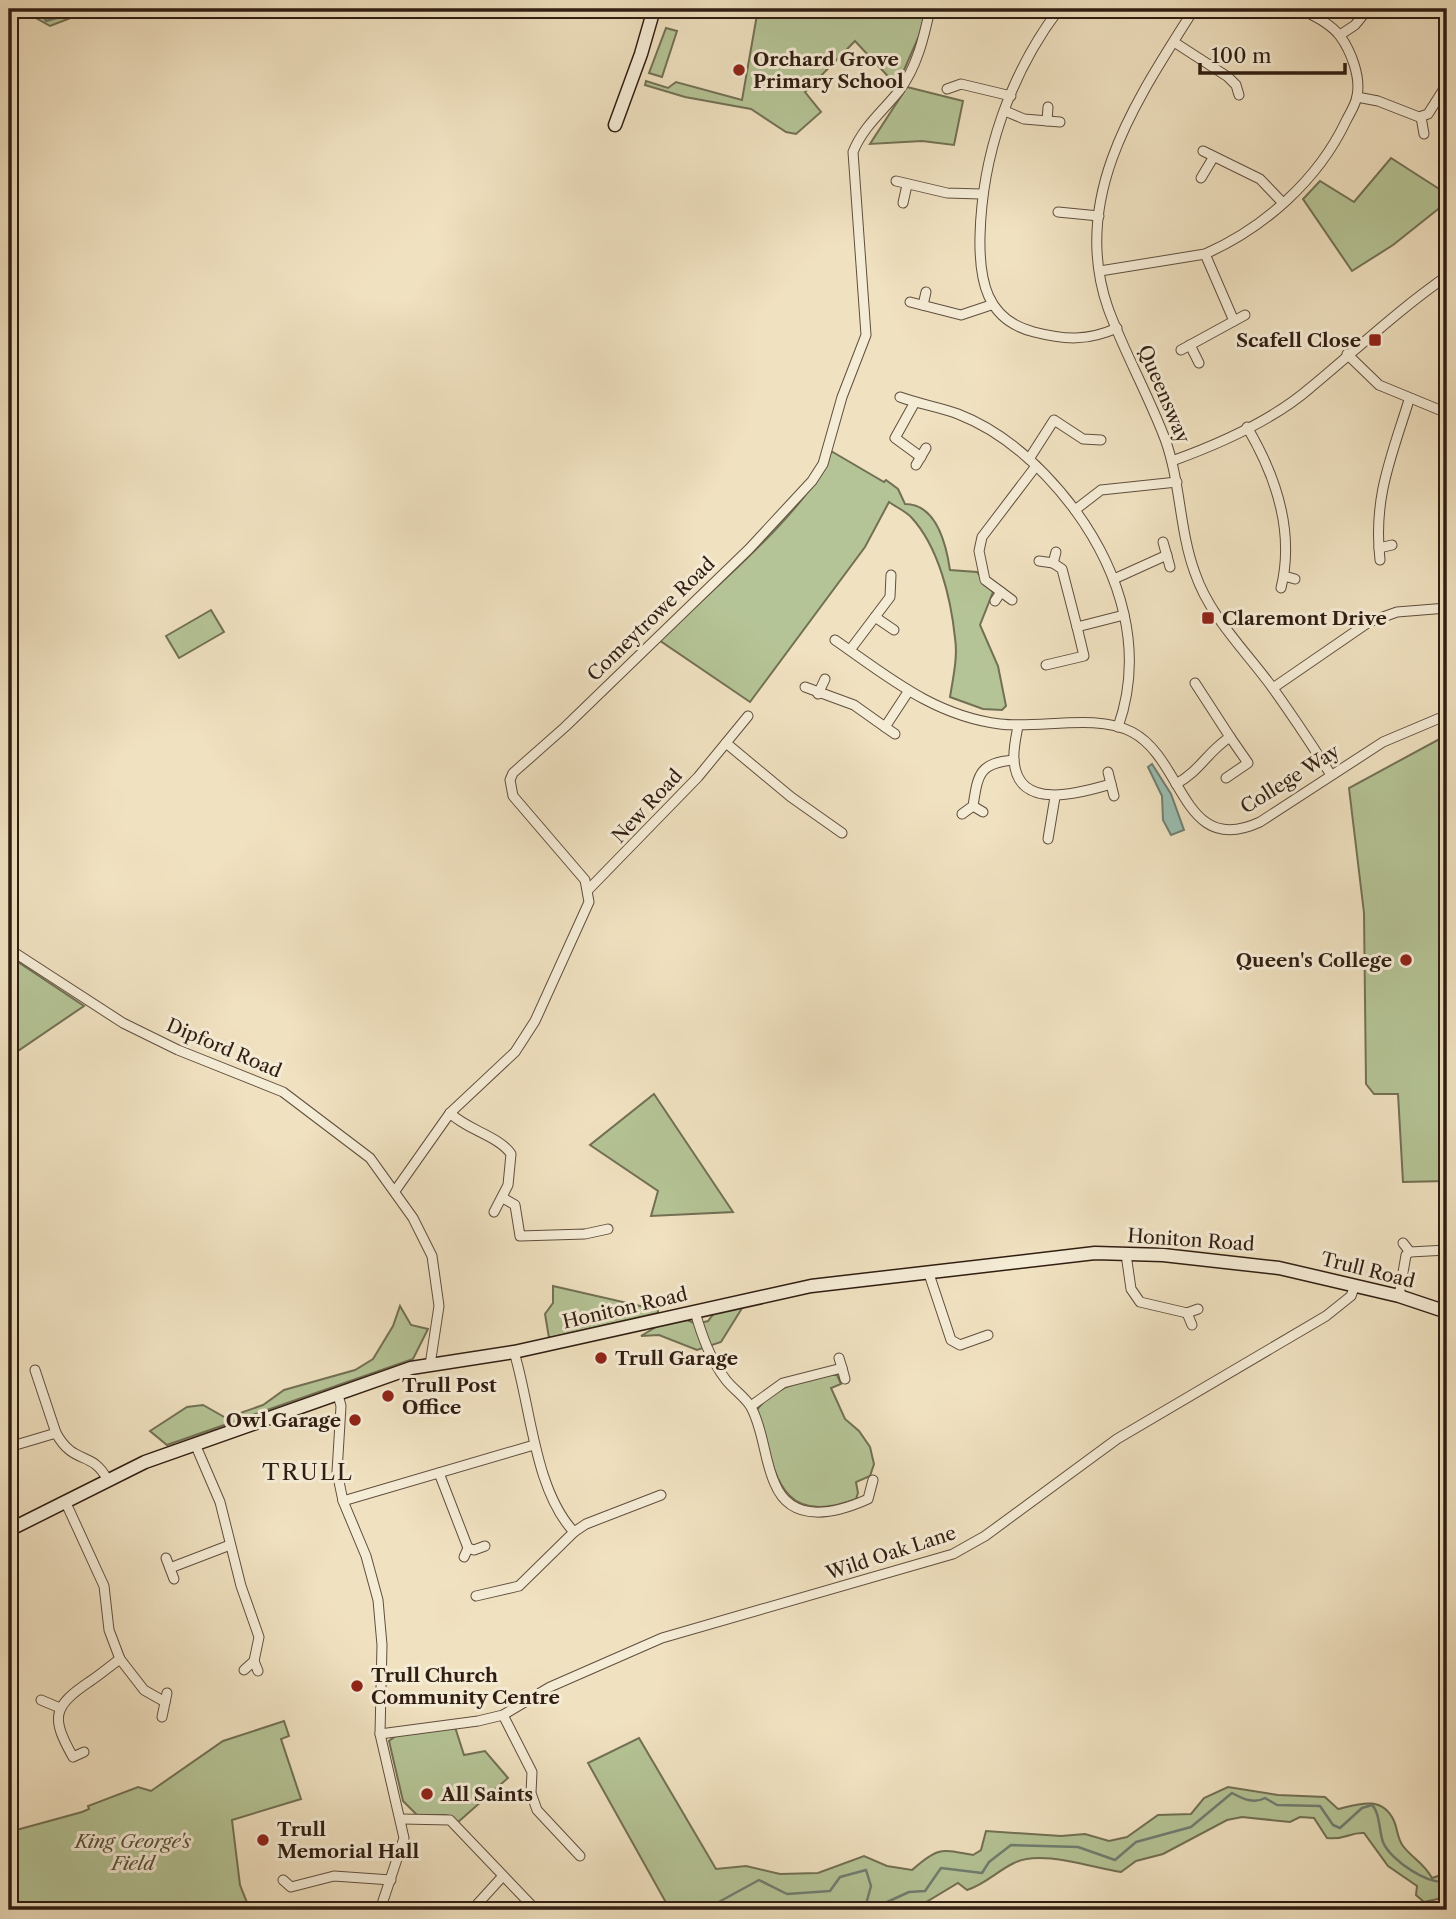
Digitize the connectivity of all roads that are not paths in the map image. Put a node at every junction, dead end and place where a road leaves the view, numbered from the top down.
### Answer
1 (654, 9) edge
2 (930, 9) edge
3 (1059, 9) edge
4 (1194, 9) edge
5 (1300, 9) edge
6 (1368, 9) edge
7 (1340, 35) junction
8 (1174, 42) junction
9 (1447, 84) edge
10 (947, 89) dead end
11 (1011, 96) junction
12 (1239, 96) dead end
13 (1357, 97) junction
14 (1048, 107) dead end
15 (1005, 111) junction
16 (1422, 117) junction
17 (1047, 121) junction
18 (1060, 122) dead end
19 (615, 125) dead end
20 (1423, 134) dead end
21 (1203, 151) dead end
22 (1213, 158) junction
23 (1201, 178) dead end
24 (895, 181) dead end
25 (907, 185) junction
26 (981, 194) junction
27 (903, 203) dead end
28 (1283, 203) junction
29 (1058, 212) dead end
30 (1099, 216) junction
31 (1205, 254) junction
32 (1100, 271) junction
33 (1447, 276) edge
34 (926, 292) dead end
35 (910, 302) dead end
36 (923, 305) junction
37 (991, 305) junction
38 (1245, 315) dead end
39 (1234, 321) junction
40 (1117, 328) junction
41 (1347, 354) junction
42 (1199, 363) dead end
43 (900, 397) dead end
44 (1409, 400) junction
45 (915, 402) junction
46 (1447, 413) edge
47 (1247, 427) junction
48 (1101, 440) dead end
49 (921, 457) dead end
50 (1172, 461) junction
51 (1033, 462) junction
52 (1177, 481) junction
53 (1075, 510) junction
54 (980, 523) dead end
55 (987, 531) junction
56 (1163, 541) dead end
57 (1391, 545) dead end
58 (1378, 548) junction
59 (1056, 552) dead end
60 (1167, 555) junction
61 (1380, 560) dead end
62 (1039, 561) dead end
63 (1052, 563) junction
64 (1170, 567) dead end
65 (891, 576) dead end
66 (1284, 576) junction
67 (1114, 579) junction
68 (1295, 579) dead end
69 (1281, 589) dead end
70 (1001, 592) junction
71 (1012, 600) dead end
72 (995, 601) dead end
73 (1447, 608) edge
74 (1124, 615) junction
75 (875, 617) junction
76 (1077, 627) junction
77 (894, 630) dead end
78 (835, 640) dead end
79 (850, 650) junction
80 (1046, 665) dead end
81 (825, 679) dead end
82 (1195, 682) dead end
83 (805, 687) dead end
84 (1273, 688) junction
85 (908, 692) junction
86 (818, 694) junction
87 (1447, 715) edge
88 (748, 716) dead end
89 (1018, 726) junction
90 (885, 727) junction
91 (1118, 727) junction
92 (895, 734) dead end
93 (1230, 737) junction
94 (726, 743) junction
95 (1014, 760) junction
96 (1108, 772) dead end
97 (1331, 775) junction
98 (1226, 778) dead end
99 (1111, 784) junction
100 (1176, 784) junction
101 (1114, 796) dead end
102 (1055, 797) junction
103 (973, 806) junction
104 (983, 812) dead end
105 (962, 814) dead end
106 (842, 833) dead end
107 (1048, 839) dead end
108 (589, 889) junction
109 (9, 949) edge
110 (450, 1114) junction
111 (395, 1191) junction
112 (503, 1198) junction
113 (494, 1212) dead end
114 (608, 1229) dead end
115 (1403, 1243) dead end
116 (1447, 1250) edge
117 (1410, 1252) junction
118 (1126, 1254) junction
119 (1279, 1268) joint
120 (929, 1274) junction
121 (1355, 1286) junction
122 (1399, 1296) junction
123 (1198, 1309) dead end
124 (695, 1312) junction
125 (1447, 1312) edge
126 (1187, 1313) junction
127 (1192, 1325) dead end
128 (988, 1335) dead end
129 (514, 1352) junction
130 (430, 1365) junction
131 (35, 1370) dead end
132 (845, 1379) dead end
133 (338, 1395) junction
134 (751, 1406) junction
135 (56, 1433) junction
136 (195, 1444) junction
137 (534, 1446) junction
138 (9, 1447) edge
139 (439, 1473) junction
140 (107, 1479) junction
141 (873, 1480) dead end
142 (657, 1499) dead end
143 (65, 1501) junction
144 (343, 1501) junction
145 (9, 1510) edge
146 (13, 1528) edge
147 (574, 1532) junction
148 (230, 1545) junction
149 (485, 1546) dead end
150 (166, 1558) dead end
151 (170, 1568) junction
152 (174, 1579) dead end
153 (490, 1595) junction
154 (476, 1596) dead end
155 (494, 1606) dead end
156 (120, 1659) junction
157 (254, 1661) junction
158 (244, 1670) dead end
159 (258, 1671) dead end
160 (41, 1700) dead end
161 (60, 1708) junction
162 (503, 1714) junction
163 (162, 1717) dead end
164 (380, 1734) junction
165 (84, 1752) dead end
166 (402, 1819) junction
167 (580, 1856) dead end
168 (502, 1877) junction
169 (283, 1880) dead end
170 (391, 1880) junction
171 (380, 1910) edge
172 (472, 1910) edge
173 (536, 1910) edge

1 - 19 street
2 - 108 street, Comeytrowe Road
3 - 11 street
4 - 8 street, Queensway
5 - 7 street
6 - 7 street
7 - 13 street
8 - 12 street
8 - 30 street, Queensway
9 - 16 street
10 - 11 street
11 - 15 street
13 - 16 street
13 - 28 street
14 - 17 street
15 - 17 street
15 - 26 street
16 - 20 street
17 - 18 street
21 - 22 street
22 - 23 street
22 - 28 street
24 - 25 street
25 - 26 street
25 - 27 street
26 - 37 street
28 - 31 street
29 - 30 street
30 - 32 street, Queensway
31 - 32 street
31 - 39 street
32 - 40 street, Queensway
33 - 41 street
34 - 36 street
35 - 36 street
36 - 37 street
37 - 40 street
38 - 39 street
39 - 42 street
40 - 50 street, Queensway
41 - 44 street
41 - 47 street
43 - 45 street
44 - 46 street
44 - 58 street
45 - 49 street
45 - 51 street
47 - 50 street
47 - 66 street
48 - 51 street
50 - 52 street, Queensway
51 - 53 street
51 - 55 street
52 - 53 street
52 - 84 street, Queensway
53 - 67 street
54 - 55 street
55 - 70 street
56 - 60 street
57 - 58 street
58 - 61 street
59 - 63 street
60 - 64 street
60 - 67 street
62 - 63 street
63 - 76 street
65 - 75 street
66 - 68 street
66 - 69 street
67 - 74 street
70 - 71 street
70 - 72 street
73 - 84 street
74 - 76 street
74 - 91 street
75 - 77 street
75 - 79 street
76 - 80 street
78 - 79 street, College Way
79 - 85 street, College Way
81 - 86 street
82 - 93 street
83 - 86 street
84 - 97 street, Queensway
85 - 89 street, College Way
85 - 90 street
86 - 90 street
87 - 97 street, College Way
88 - 94 street, New Road
89 - 91 street, College Way
89 - 95 street
90 - 92 street
91 - 100 street, College Way
93 - 98 street
93 - 100 street
94 - 106 street
94 - 108 street, New Road
95 - 102 street
95 - 103 street
96 - 99 street
97 - 100 street, College Way
99 - 101 street
99 - 102 street
102 - 107 street
103 - 104 street
103 - 105 street
108 - 110 street
109 - 111 street, Dipford Road
110 - 111 street
110 - 112 street
111 - 130 street, Dipford Road
112 - 113 street
112 - 114 street
115 - 117 street
116 - 117 street
117 - 122 street
118 - 119 street, Honiton Road
118 - 120 street, Honiton Road
118 - 126 street
119 - 121 street, Trull Road
120 - 124 street, Honiton Road
120 - 128 street
121 - 122 street, Trull Road
121 - 162 street, Wild Oak Lane
122 - 125 street, Trull Road
123 - 126 street
124 - 129 street, Honiton Road
124 - 134 street
126 - 127 street
129 - 130 street, Honiton Road
129 - 137 street
130 - 133 street, Honiton Road
131 - 135 street
132 - 134 street
133 - 136 street, Honiton Road
133 - 144 street
134 - 141 street
135 - 138 street
135 - 140 street
136 - 140 street, Honiton Road
136 - 148 street
137 - 139 street
137 - 147 street
139 - 144 street
139 - 149 street
140 - 143 street, Honiton Road
142 - 147 street
143 - 146 street, Honiton Road
143 - 156 street
144 - 164 street
145 - 146 street
147 - 153 street
148 - 151 street
148 - 157 street
150 - 151 street
151 - 152 street
153 - 154 street
153 - 155 street
156 - 161 street
156 - 163 street
157 - 158 street
157 - 159 street
160 - 161 street
161 - 165 street
162 - 164 street, Wild Oak Lane
162 - 167 street
164 - 166 street
166 - 168 street
166 - 170 street
168 - 172 street
168 - 173 street
169 - 170 street
170 - 171 street

